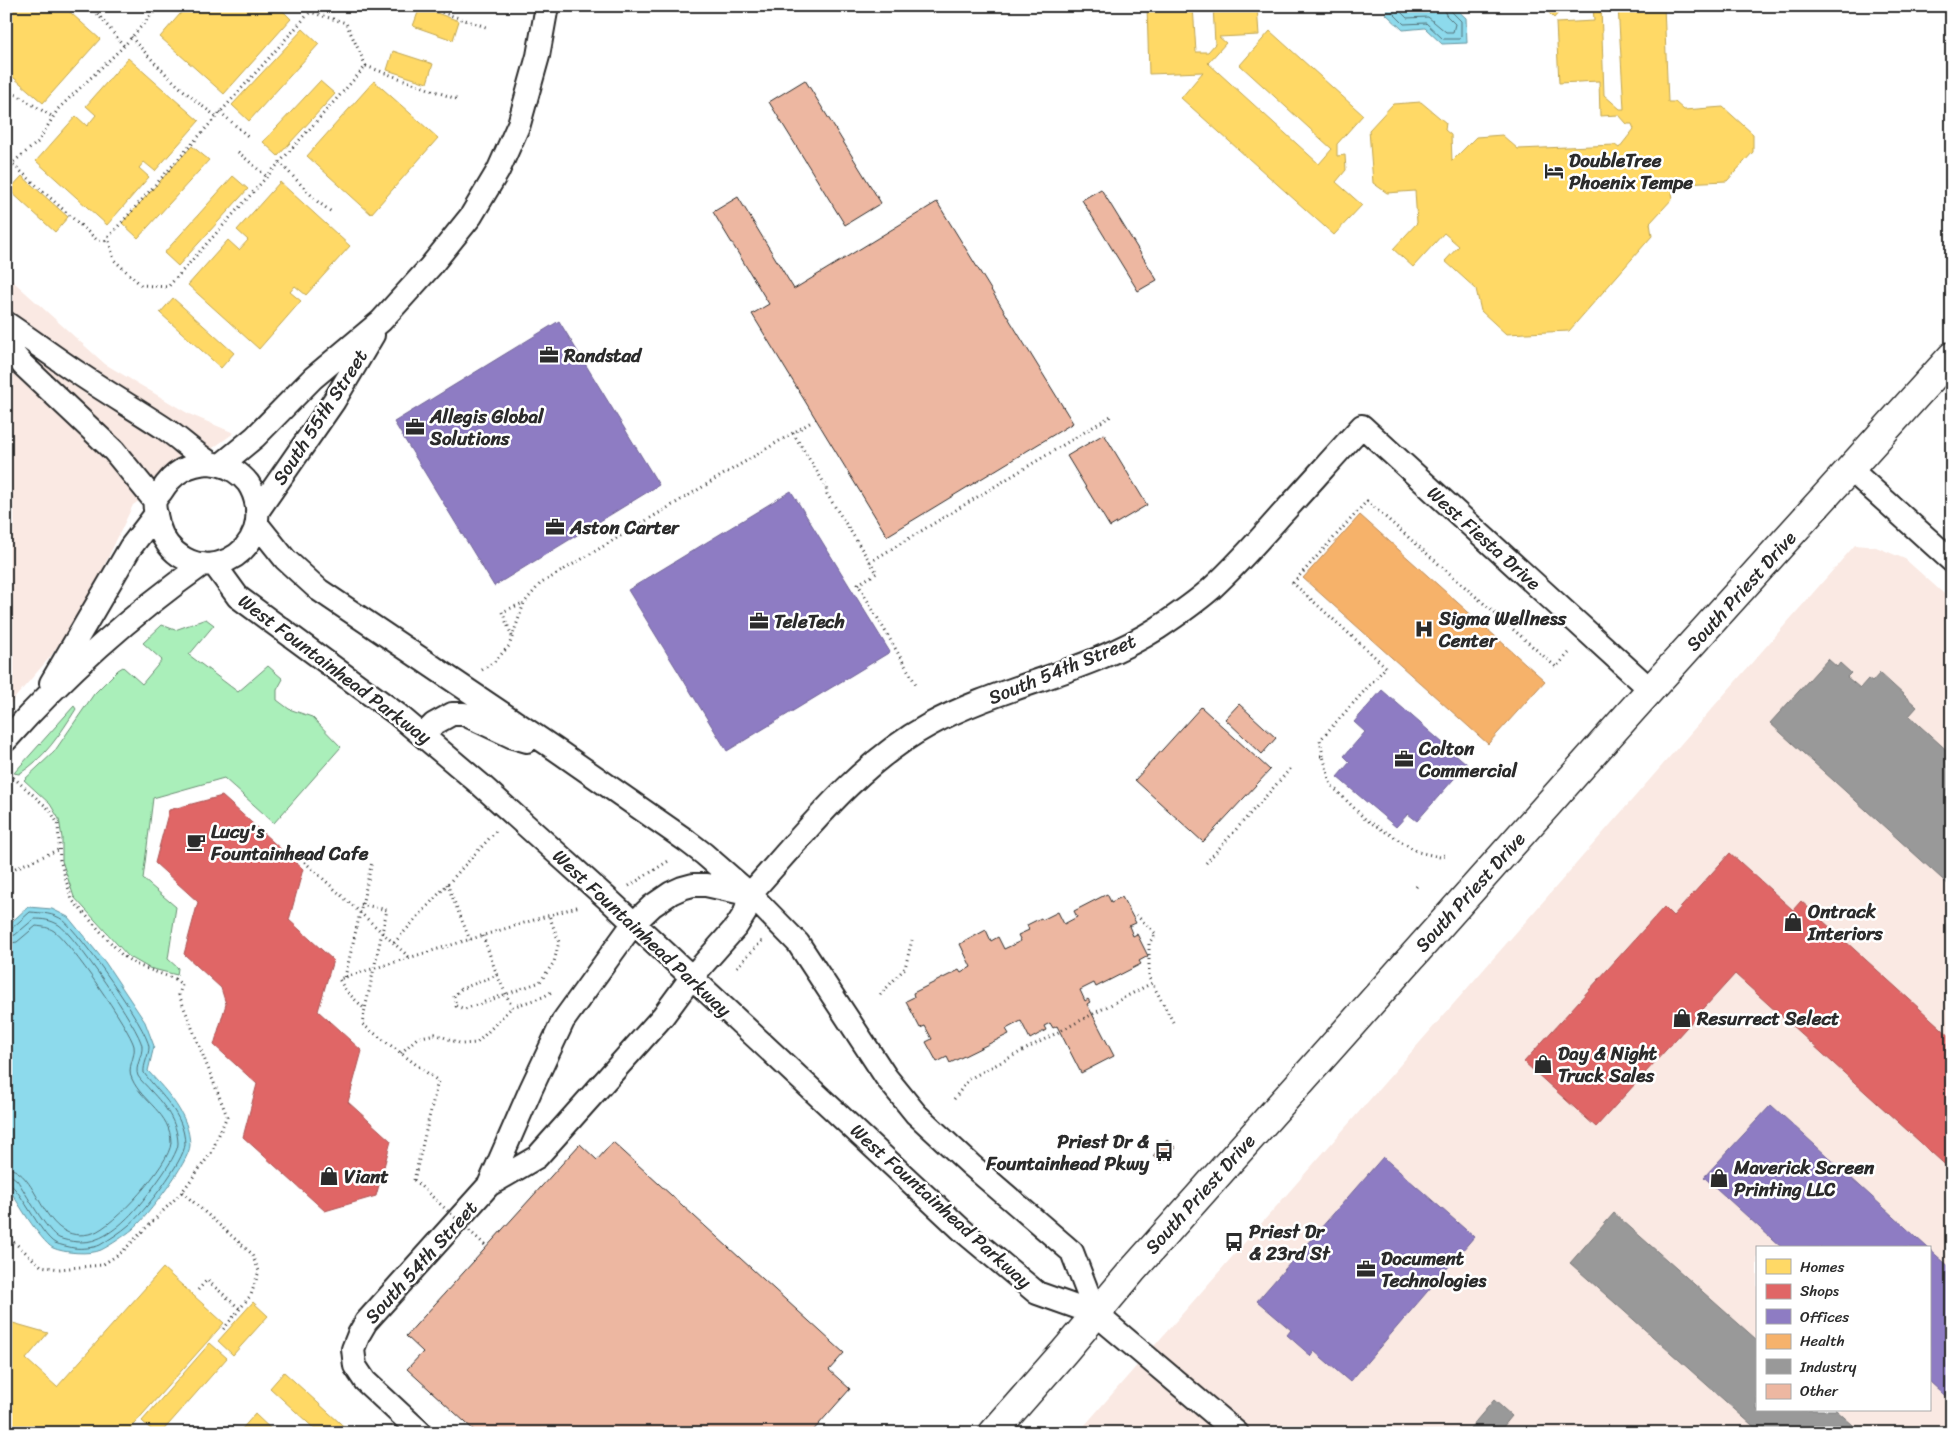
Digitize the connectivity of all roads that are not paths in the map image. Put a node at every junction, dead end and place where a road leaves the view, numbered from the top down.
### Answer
1 (547, 6) edge
2 (381, 321) junction
3 (6, 323) edge
4 (6, 345) edge
5 (1952, 356) edge
6 (1362, 426) joint
7 (216, 464) junction
8 (1850, 469) junction
9 (155, 508) junction
10 (257, 518) junction
11 (1952, 561) edge
12 (208, 564) junction
13 (1651, 690) junction
14 (40, 703) junction
15 (423, 735) junction
16 (6, 740) edge
17 (555, 749) junction
18 (750, 894) junction
19 (633, 924) junction
20 (691, 978) junction
21 (489, 1185) junction
22 (1096, 1314) junction
23 (421, 1433) edge
24 (993, 1433) edge
25 (1236, 1433) edge

1 - 2 street, South 55th Street
2 - 7 street, South 55th Street
2 - 10 street, South 55th Street
3 - 7 street
4 - 9 street
5 - 8 main road, South Priest Drive
6 - 13 street, West Fiesta Drive
6 - 18 street, South 54th Street
7 - 9 street
7 - 10 street
8 - 11 street
8 - 13 main road, South Priest Drive
9 - 12 street
9 - 14 street
10 - 12 street
10 - 17 street
12 - 14 street
12 - 15 street, West Fountainhead Parkway
13 - 22 main road, South Priest Drive
14 - 16 street
15 - 17 street
15 - 19 street, West Fountainhead Parkway
17 - 18 street
18 - 19 street
18 - 20 street
18 - 22 street
19 - 20 street, West Fountainhead Parkway
19 - 21 street, South 54th Street
20 - 21 street, South 54th Street
20 - 22 street, West Fountainhead Parkway
21 - 23 street, South 54th Street
22 - 24 main road, South Priest Drive
22 - 25 street

